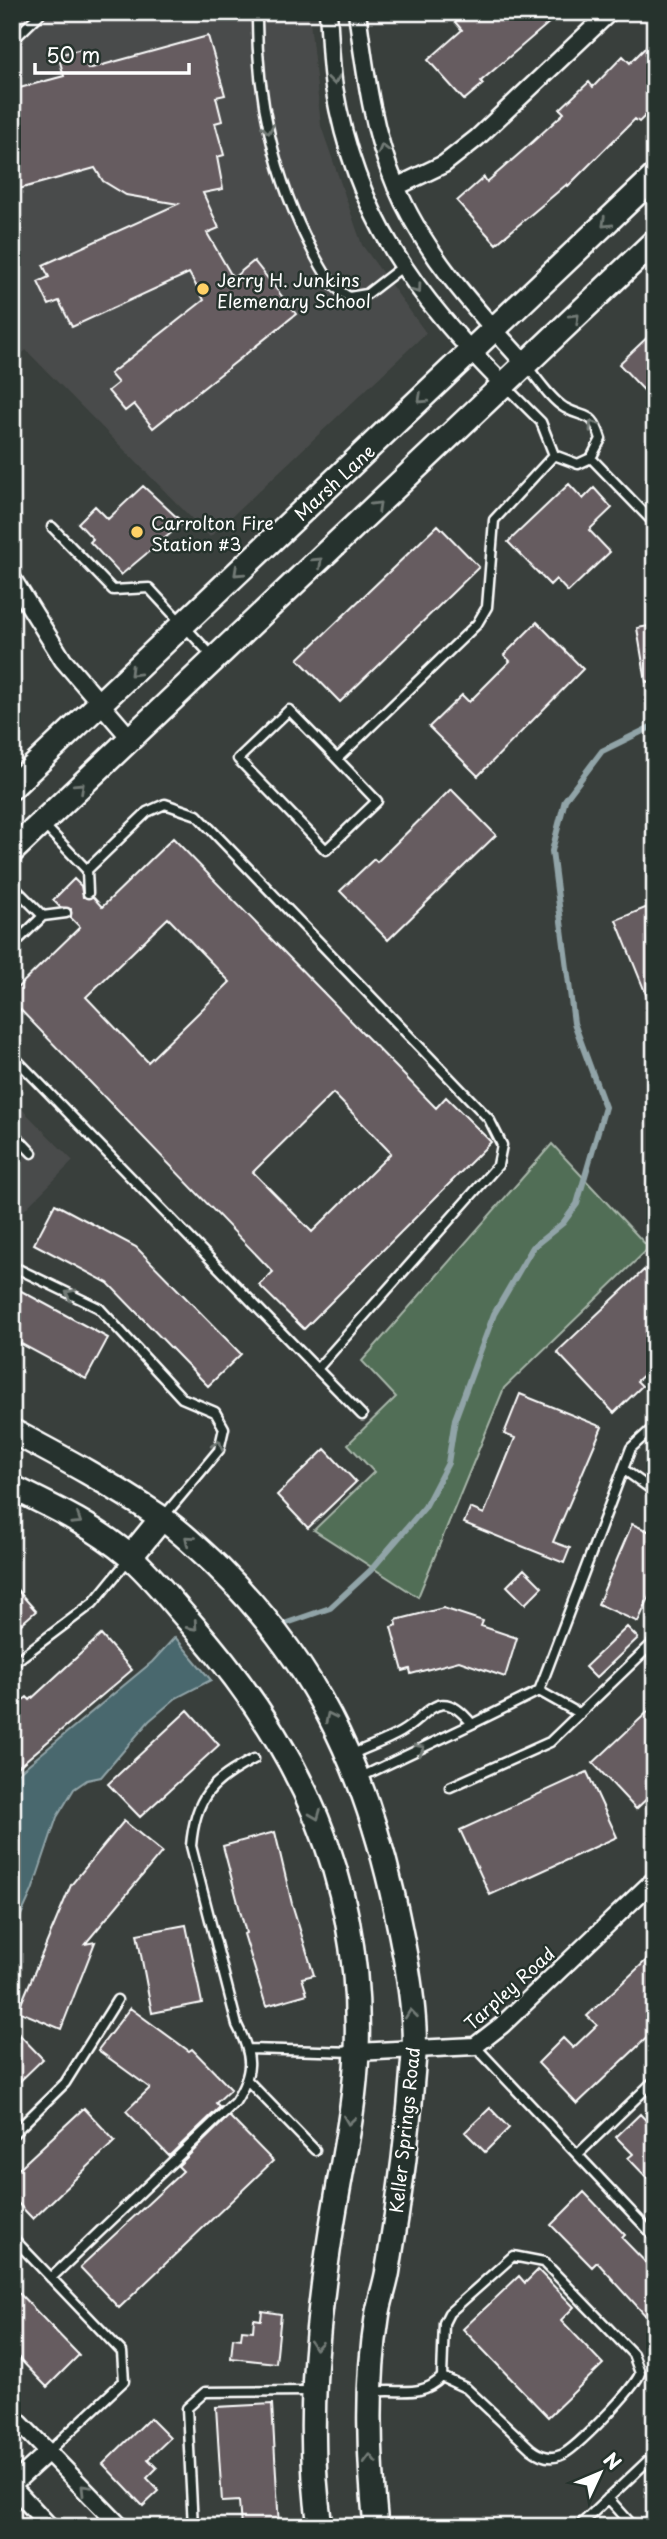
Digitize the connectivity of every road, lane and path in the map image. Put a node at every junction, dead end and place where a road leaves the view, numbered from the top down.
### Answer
1 (43, 12) edge
2 (328, 12) edge
3 (357, 12) edge
4 (610, 12) edge
5 (256, 13) edge
6 (12, 41) edge
7 (655, 176) edge
8 (396, 187) junction
9 (655, 241) edge
10 (402, 267) junction
11 (495, 331) junction
12 (472, 353) junction
13 (526, 365) junction
14 (505, 386) junction
15 (554, 455) junction
16 (591, 458) junction
17 (655, 524) edge
18 (52, 527) dead end
19 (12, 578) edge
20 (183, 624) junction
21 (215, 659) junction
22 (99, 706) junction
23 (131, 739) junction
24 (337, 759) junction
25 (12, 787) edge
26 (42, 823) junction
27 (12, 851) edge
28 (87, 870) junction
29 (12, 885) edge
30 (88, 893) dead end
31 (66, 913) dead end
32 (43, 916) junction
33 (12, 946) edge
34 (12, 1055) edge
35 (12, 1132) edge
36 (32, 1153) dead end
37 (12, 1266) edge
38 (317, 1369) junction
39 (362, 1415) dead end
40 (655, 1426) edge
41 (12, 1431) edge
42 (623, 1469) junction
43 (12, 1487) edge
44 (655, 1492) edge
45 (162, 1518) junction
46 (131, 1556) junction
47 (655, 1641) edge
48 (12, 1664) edge
49 (540, 1691) junction
50 (580, 1714) junction
51 (472, 1724) junction
52 (349, 1755) junction
53 (254, 1759) dead end
54 (358, 1779) junction
55 (450, 1787) dead end
56 (655, 1879) edge
57 (117, 2000) dead end
58 (475, 2046) junction
59 (249, 2049) junction
60 (414, 2050) junction
61 (357, 2052) junction
62 (655, 2080) edge
63 (248, 2081) junction
64 (12, 2135) edge
65 (315, 2150) dead end
66 (578, 2154) junction
67 (12, 2237) edge
68 (655, 2237) edge
69 (51, 2278) junction
70 (442, 2377) junction
71 (315, 2391) junction
72 (370, 2393) junction
73 (12, 2414) edge
74 (48, 2452) junction
75 (653, 2460) edge
76 (12, 2486) edge
77 (608, 2498) junction
78 (50, 2527) edge
79 (121, 2527) edge
80 (193, 2527) edge
81 (320, 2527) edge
82 (376, 2527) edge
83 (578, 2527) edge
84 (634, 2527) edge

1 - 6 lane
2 -> 10 street
8 -> 3 street
4 - 8 street
5 -> 10 lane
7 -> 11 main road, Marsh Lane
8 - 11 street
13 -> 9 main road
10 -> 12 street
11 - 12 main road, Marsh Lane
11 - 13 street
12 - 14 street
12 -> 20 main road, Marsh Lane
13 - 14 main road
16 -> 13 lane
14 - 15 lane
21 -> 14 main road
15 - 16 lane
15 - 24 lane
16 - 17 lane
18 - 20 lane
19 - 22 street
20 - 21 lane
20 -> 22 main road, Marsh Lane
21 - 23 main road
22 - 23 street
22 - 25 main road, Marsh Lane
26 -> 23 main road
24 - 24 lane
26 - 27 main road
26 - 28 lane
28 - 30 lane
28 - 38 lane
29 - 32 lane
31 - 32 lane
32 - 33 lane
34 - 38 lane
35 - 36 lane
45 -> 37 lane
38 - 39 lane
40 - 42 lane
41 - 45 main road, Keller Springs Road
42 - 44 lane
42 - 49 lane
43 -> 46 main road
45 - 46 main road
52 -> 45 main road, Keller Springs Road
46 - 48 lane
46 -> 61 main road
47 - 50 lane
49 - 50 lane
49 - 51 lane
50 - 55 lane
51 - 52 lane
54 -> 51 lane
52 - 54 main road, Keller Springs Road
53 - 59 lane
60 -> 54 main road, Keller Springs Road
56 - 58 street, Tarpley Road
57 - 64 lane
58 - 60 street, Tarpley Road
58 - 66 lane
59 - 61 lane
59 - 63 lane
60 - 61 street, Tarpley Road
60 - 72 main road, Keller Springs Road
61 -> 71 main road
62 - 66 lane
63 - 65 lane
63 - 69 lane
66 - 68 lane
67 - 69 lane
69 - 74 lane
70 - 70 lane
70 - 72 lane
71 - 80 lane
71 - 81 main road
82 -> 72 main road, Keller Springs Road
73 - 74 street
74 - 76 street
79 -> 74 street
75 - 77 lane
76 - 78 street
77 - 83 lane
77 - 84 lane

